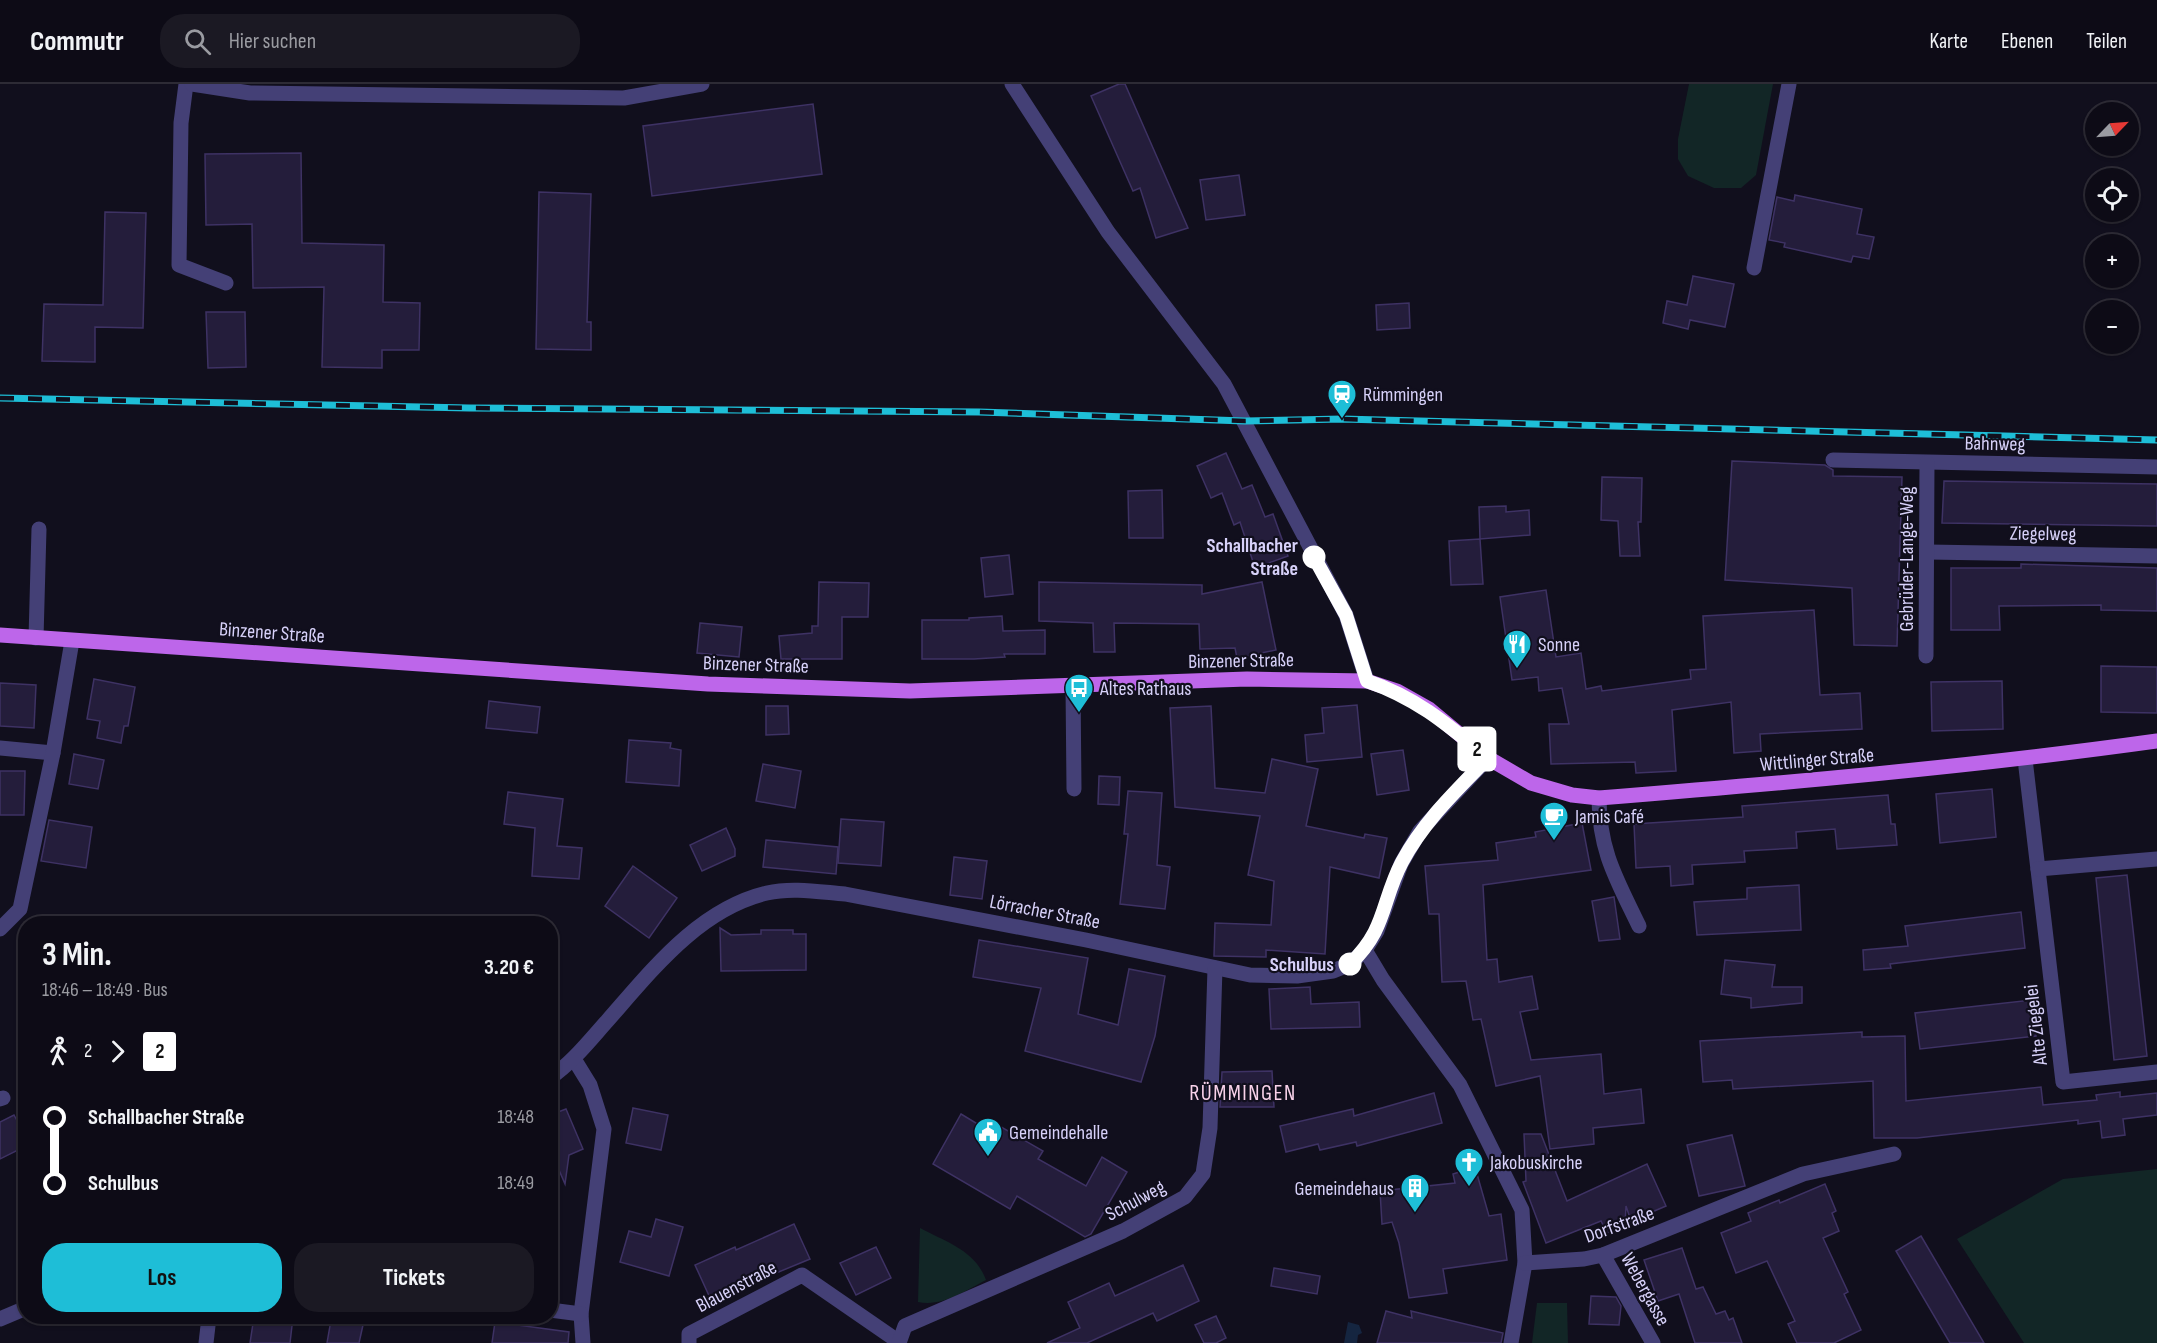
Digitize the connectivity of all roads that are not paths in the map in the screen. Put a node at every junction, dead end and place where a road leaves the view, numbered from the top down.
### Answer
1 (186, 84) edge
2 (192, 84) edge
3 (702, 84) edge
4 (1012, 84) edge
5 (1789, 84) edge
6 (1754, 268) dead end
7 (226, 283) dead end
8 (1833, 460) dead end
9 (1927, 464) junction
10 (2157, 467) edge
11 (39, 529) dead end
12 (1928, 552) junction
13 (2157, 556) edge
14 (0, 636) edge
15 (36, 638) junction
16 (72, 641) junction
17 (1926, 656) dead end
18 (1367, 681) junction
19 (1073, 686) junction
20 (2157, 741) edge
21 (0, 748) edge
22 (53, 753) junction
23 (1488, 758) junction
24 (2025, 759) junction
25 (1074, 789) dead end
26 (1599, 798) junction
27 (2157, 859) edge
28 (2038, 869) junction
29 (1639, 926) dead end
30 (0, 929) edge
31 (1365, 950) junction
32 (1215, 968) junction
33 (574, 1059) junction
34 (558, 1072) edge
35 (2157, 1072) edge
36 (1894, 1154) dead end
37 (1603, 1255) junction
38 (1525, 1263) junction
39 (18, 1311) edge
40 (558, 1311) edge
41 (581, 1314) junction
42 (0, 1319) edge
43 (207, 1324) edge
44 (202, 1341) edge
45 (899, 1342) edge
46 (584, 1343) edge
47 (689, 1343) edge
48 (1511, 1343) edge
49 (1653, 1343) edge

1 - 7 street
2 - 3 street
4 - 18 street
5 - 6 street
8 - 9 street, Bahnweg
9 - 10 street, Bahnweg
9 - 12 street, Gebrüder-Lange-Weg
11 - 15 street
12 - 13 street, Ziegelweg
12 - 17 street, Gebrüder-Lange-Weg
14 - 15 main road, Binzener Straße
15 - 16 main road, Binzener Straße
16 - 19 main road, Binzener Straße
16 - 22 street
18 - 19 main road, Binzener Straße
18 - 23 main road, Binzener Straße
19 - 25 street
20 - 24 main road, Wittlinger Straße
21 - 22 street
22 - 30 street
23 - 26 main road, Wittlinger Straße
23 - 31 street, Lörracher Straße
24 - 26 main road, Wittlinger Straße
24 - 28 street, Alte Ziegelei
26 - 29 street
27 - 28 street
28 - 35 street, Alte Ziegelei
31 - 32 street, Lörracher Straße
31 - 38 street
32 - 33 street, Lörracher Straße
32 - 45 street, Schulweg
33 - 34 street, Lörracher Straße
33 - 41 street
36 - 37 street, Dorfstraße
37 - 38 street, Dorfstraße
37 - 49 street, Webergasse
38 - 48 street
39 - 42 street
40 - 41 street
41 - 46 street
43 - 44 street
45 - 47 street, Blauenstraße

